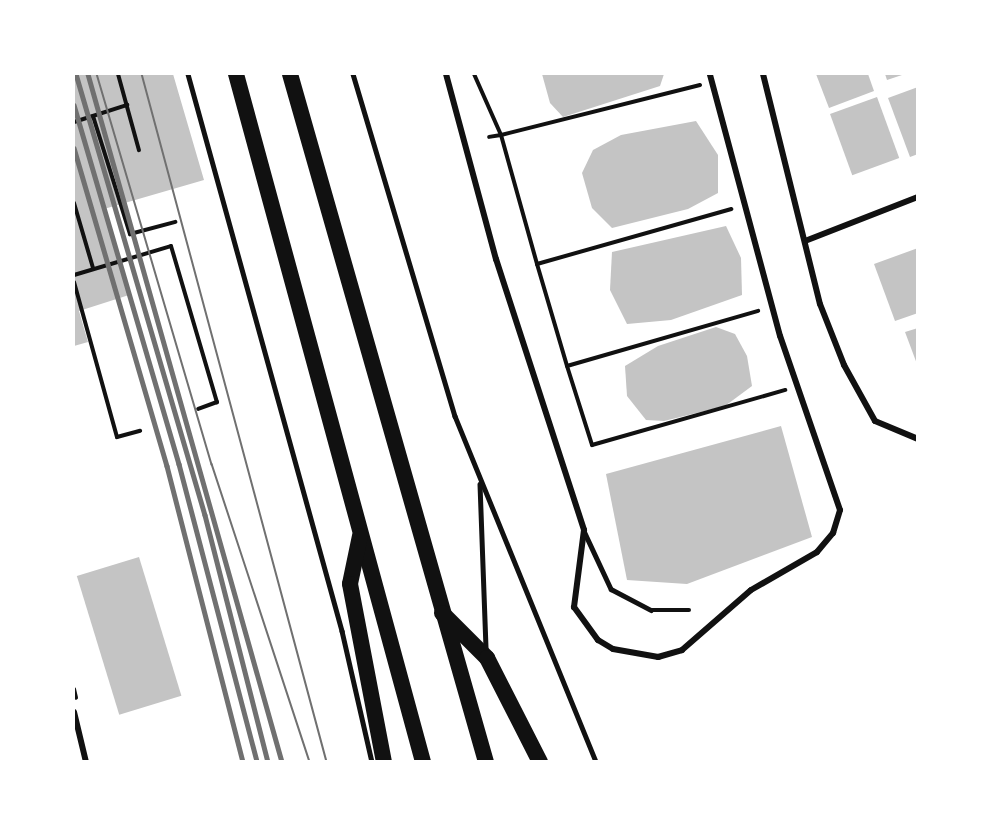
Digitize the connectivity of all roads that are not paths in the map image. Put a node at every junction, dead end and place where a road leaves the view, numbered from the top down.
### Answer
1 (188, 74) edge
2 (236, 74) edge
3 (290, 74) edge
4 (353, 74) edge
5 (446, 74) edge
6 (763, 74) edge
7 (711, 77) edge
8 (918, 197) edge
9 (805, 240) junction
10 (918, 439) edge
11 (479, 478) junction
12 (584, 530) junction
13 (361, 531) junction
14 (439, 610) junction
15 (689, 610) dead end
16 (487, 658) junction
17 (74, 712) edge
18 (86, 762) edge
19 (372, 762) edge
20 (384, 762) edge
21 (423, 762) edge
22 (486, 762) edge
23 (540, 762) edge
24 (596, 762) edge

1 - 19 lane
2 - 13 highway
3 - 14 highway
4 - 11 lane
5 - 12 street
6 - 9 street
7 - 12 street
8 - 9 street
9 - 10 street
11 - 16 lane
11 - 24 lane
12 - 15 lane
13 - 20 highway
13 - 21 highway
14 - 16 highway
14 - 22 highway
16 - 23 highway
17 - 18 street

